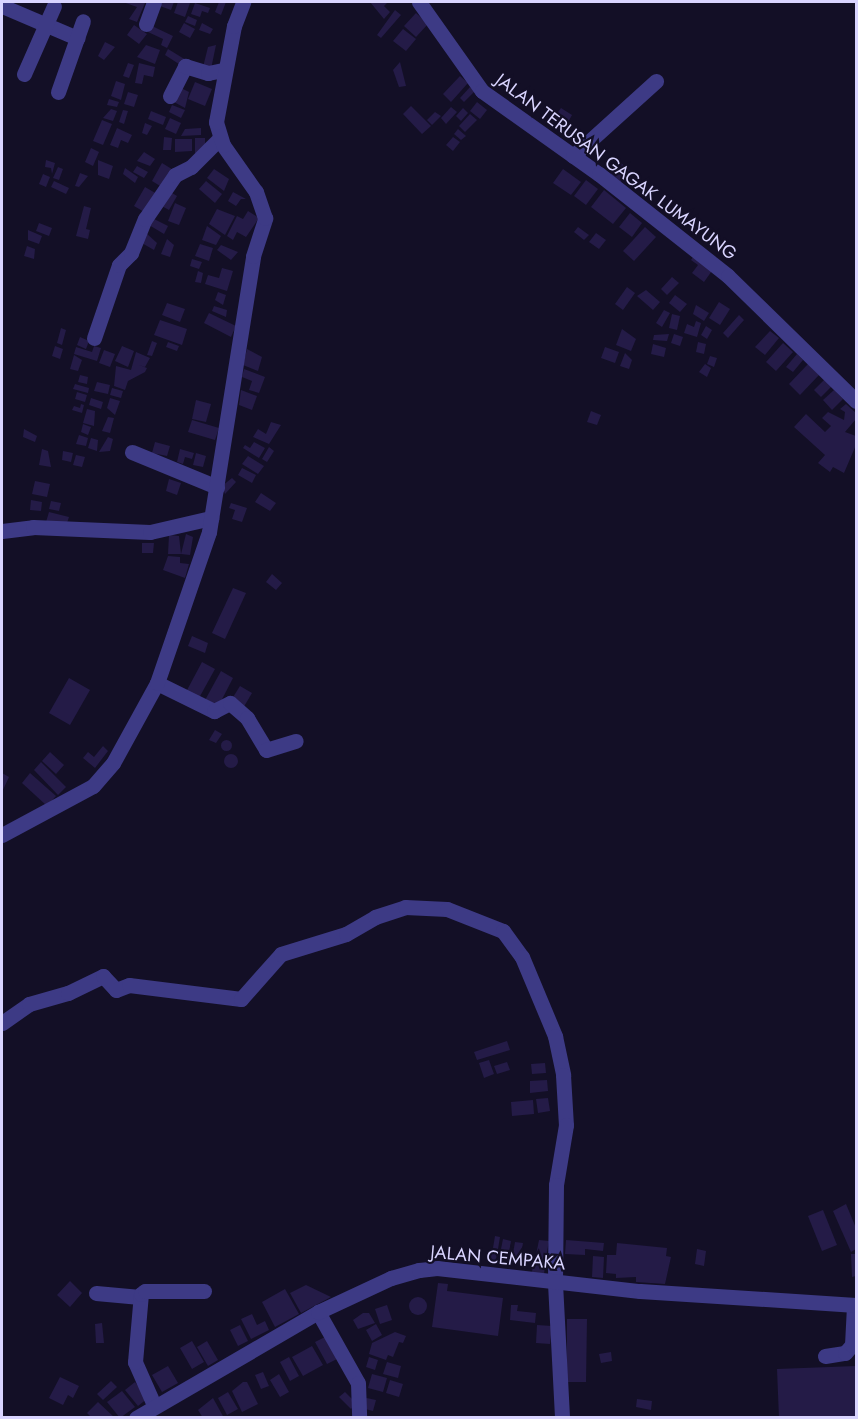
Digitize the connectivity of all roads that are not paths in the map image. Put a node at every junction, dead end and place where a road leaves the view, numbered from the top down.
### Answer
1 (154, 2) edge
2 (243, 2) edge
3 (419, 2) edge
4 (54, 6) dead end
5 (3, 7) edge
6 (83, 21) dead end
7 (46, 24) junction
8 (146, 24) dead end
9 (77, 38) junction
10 (219, 72) junction
11 (24, 74) dead end
12 (656, 81) dead end
13 (58, 92) dead end
14 (170, 96) dead end
15 (219, 139) junction
16 (573, 156) junction
17 (94, 338) dead end
18 (856, 400) edge
19 (132, 452) dead end
20 (217, 487) junction
21 (211, 518) junction
22 (2, 531) edge
23 (157, 683) junction
24 (296, 741) dead end
25 (2, 835) edge
26 (2, 1023) edge
27 (547, 1282) junction
28 (204, 1291) dead end
29 (96, 1293) dead end
30 (140, 1297) junction
31 (855, 1305) edge
32 (318, 1312) junction
33 (825, 1356) dead end
34 (154, 1406) junction
35 (136, 1418) edge
36 (359, 1418) edge
37 (562, 1418) edge

1 - 8 street
2 - 10 street
3 - 16 street, JALAN TERUSAN GAGAK LUMAYUNG
4 - 7 street
5 - 7 street
6 - 9 street
7 - 9 street
7 - 11 street
9 - 13 street
10 - 14 street
10 - 15 street
12 - 16 street
15 - 17 street
15 - 20 street
16 - 18 street, JALAN TERUSAN GAGAK LUMAYUNG
19 - 20 street
20 - 21 street
21 - 22 street
21 - 23 street
23 - 24 street
23 - 25 street
26 - 27 street
27 - 31 street, JALAN CEMPAKA
27 - 32 street, JALAN CEMPAKA
27 - 37 street
28 - 30 street
29 - 30 street
30 - 34 street
31 - 33 street
32 - 34 street, JALAN CEMPAKA
32 - 36 street
34 - 35 street, JALAN CEMPAKA

